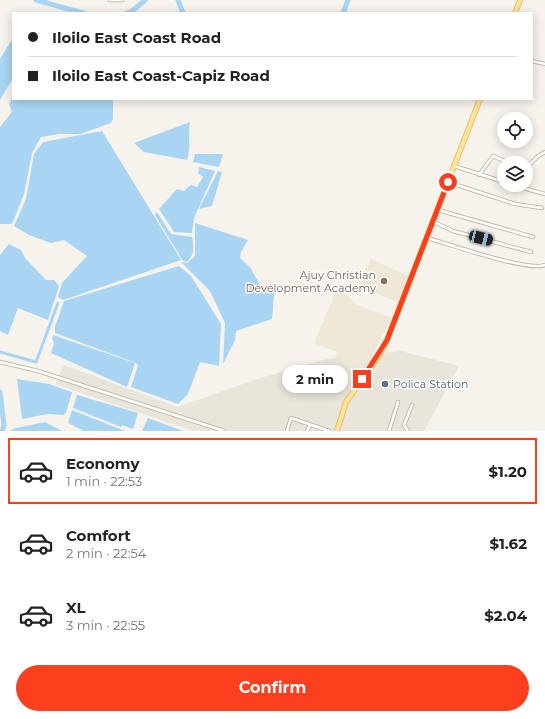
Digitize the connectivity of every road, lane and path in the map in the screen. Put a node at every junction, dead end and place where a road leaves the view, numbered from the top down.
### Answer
1 (110, 0) edge
2 (122, 0) edge
3 (520, 0) edge
4 (515, 12) edge
5 (533, 61) edge
6 (545, 64) edge
7 (480, 100) edge
8 (545, 152) edge
9 (497, 158) edge
10 (533, 161) edge
11 (454, 166) junction
12 (479, 174) junction
13 (497, 180) edge
14 (448, 182) junction
15 (533, 190) edge
16 (545, 194) edge
17 (542, 208) dead end
18 (438, 210) junction
19 (434, 222) junction
20 (533, 237) dead end
21 (427, 238) junction
22 (531, 252) dead end
23 (545, 265) edge
24 (0, 362) edge
25 (398, 402) dead end
26 (412, 405) dead end
27 (310, 425) junction
28 (224, 431) edge
29 (286, 431) edge
30 (307, 431) edge
31 (329, 431) edge
32 (337, 431) edge
33 (389, 431) edge
34 (408, 431) edge

1 - 2 street
3 - 4 main road
5 - 6 street
7 - 11 main road
8 - 10 street
9 - 12 street
11 - 12 street
11 - 14 main road
12 - 13 street
14 - 17 street
14 - 18 main road
15 - 16 street
18 - 19 main road
18 - 20 street
19 - 21 main road
19 - 22 street
21 - 23 street
21 - 32 main road
24 - 28 street
25 - 33 street
26 - 34 street
27 - 29 street
27 - 30 street
27 - 31 street

